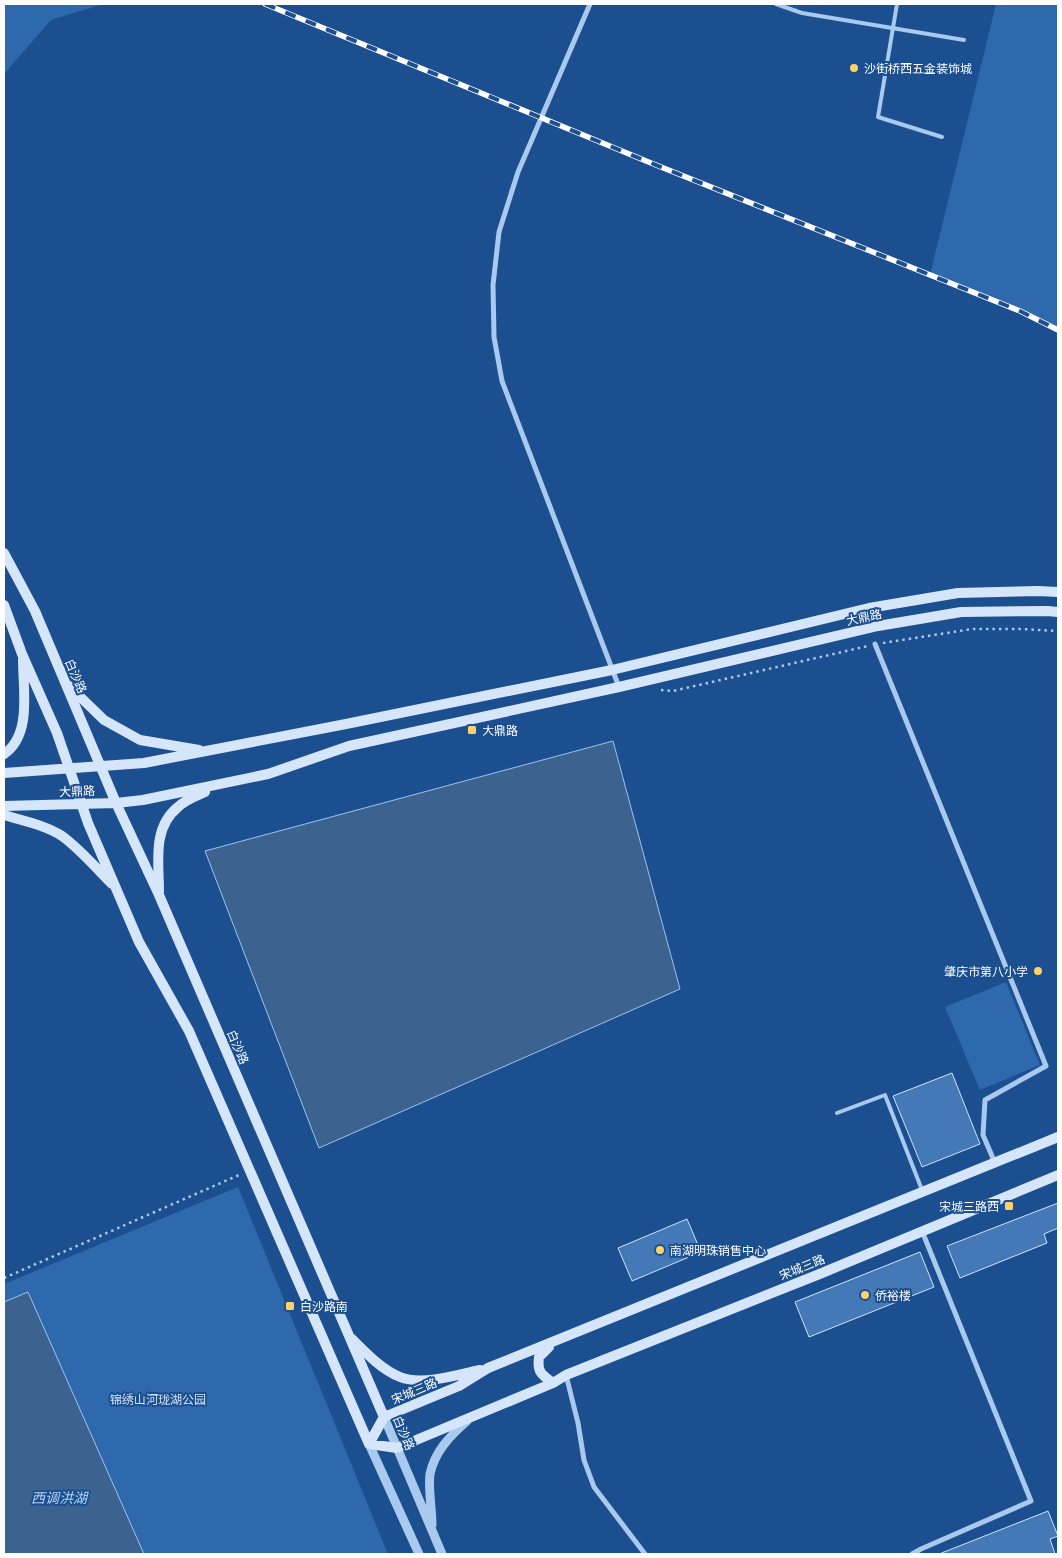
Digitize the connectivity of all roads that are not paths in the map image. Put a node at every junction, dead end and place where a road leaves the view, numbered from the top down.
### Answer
1 (590, 4) edge
2 (776, 4) edge
3 (897, 4) edge
4 (893, 28) junction
5 (964, 40) dead end
6 (942, 136) dead end
7 (4, 553) edge
8 (1058, 592) edge
9 (4, 605) edge
10 (1058, 612) edge
11 (875, 644) road end
12 (22, 654) junction
13 (612, 670) junction
14 (64, 681) junction
15 (619, 687) junction
16 (205, 751) junction
17 (4, 754) edge
18 (102, 767) junction
19 (69, 769) junction
20 (4, 773) edge
21 (218, 786) junction
22 (116, 803) junction
23 (80, 804) junction
24 (4, 806) edge
25 (4, 815) edge
26 (117, 888) junction
27 (159, 895) junction
28 (838, 1113) dead end
29 (1058, 1137) edge
30 (995, 1163) junction
31 (1058, 1175) edge
32 (923, 1192) junction
33 (922, 1231) junction
34 (347, 1335) junction
35 (553, 1343) junction
36 (488, 1368) junction
37 (566, 1375) junction
38 (553, 1383) junction
39 (384, 1417) junction
40 (470, 1417) junction
41 (369, 1444) junction
42 (397, 1448) junction
43 (433, 1530) junction
44 (419, 1554) edge
45 (442, 1554) edge
46 (645, 1554) edge
47 (912, 1554) edge

1 - 13 street
2 - 4 lane
3 - 4 lane
4 - 5 lane
4 - 6 lane
7 - 14 main road, 白沙路
8 - 13 main road, 大鼎路
9 - 12 main road
10 - 15 main road, 大鼎路
11 - 30 street
12 - 17 main road
12 - 19 main road
13 - 15 street
13 - 16 main road, 大鼎路
14 - 16 main road
14 - 18 main road, 白沙路
15 - 21 main road, 大鼎路
16 - 18 main road, 大鼎路
18 - 19 main road, 大鼎路
18 - 22 main road, 白沙路
19 - 20 main road, 大鼎路
19 - 23 main road
21 - 22 main road, 大鼎路
21 - 27 main road
22 - 23 main road, 大鼎路
22 - 27 main road, 白沙路
23 - 24 main road, 大鼎路
23 - 26 main road
25 - 26 main road
26 - 41 main road
27 - 34 main road, 白沙路
28 - 32 lane
29 - 30 main road, 宋城三路
30 - 32 main road, 宋城三路
31 - 33 main road, 宋城三路
32 - 35 main road, 宋城三路
33 - 37 main road, 宋城三路
33 - 47 street
34 - 36 main road
34 - 39 main road, 白沙路
35 - 36 main road, 宋城三路
35 - 38 main road
36 - 39 main road, 宋城三路
37 - 38 main road, 宋城三路
37 - 46 street
38 - 40 main road, 宋城三路
39 - 41 main road, 宋城三路
39 - 42 street, 白沙路
40 - 42 main road, 宋城三路
40 - 43 street
41 - 42 main road
41 - 44 street
42 - 43 street, 白沙路
43 - 45 street, 白沙路

